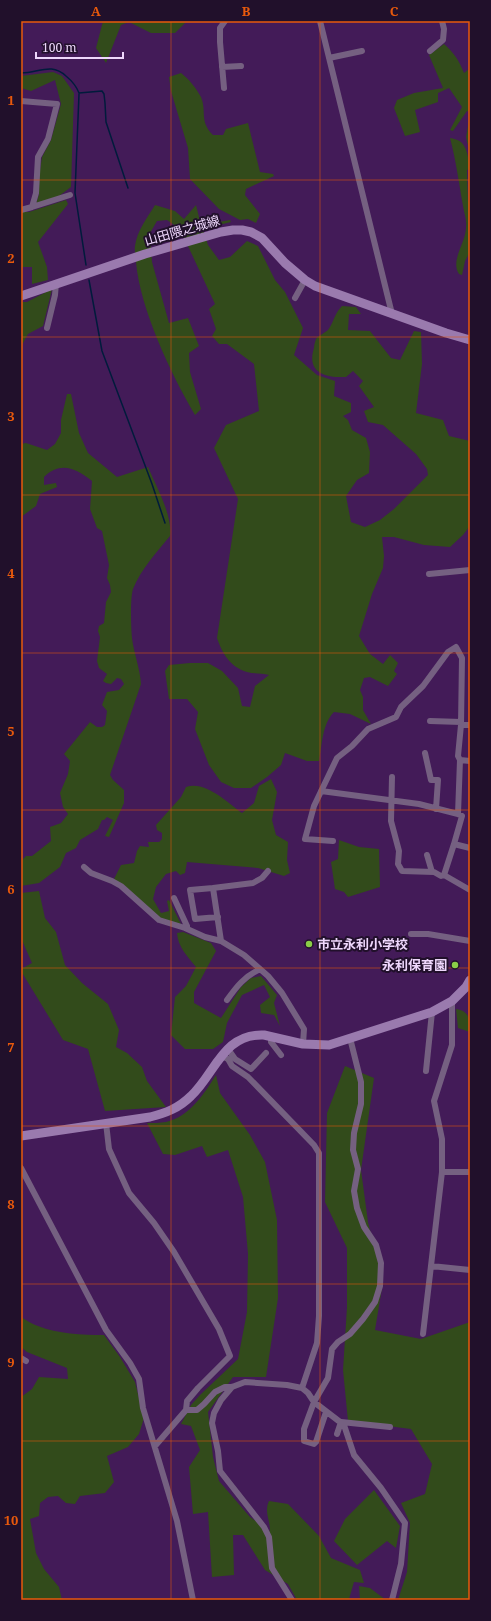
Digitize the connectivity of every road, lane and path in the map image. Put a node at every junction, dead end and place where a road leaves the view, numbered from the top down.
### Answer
1 (225, 21) edge
2 (320, 21) edge
3 (442, 21) edge
4 (362, 51) dead end
5 (430, 51) dead end
6 (329, 58) junction
7 (241, 66) dead end
8 (222, 67) junction
9 (224, 88) dead end
10 (21, 101) edge
11 (70, 195) dead end
12 (32, 207) junction
13 (21, 210) edge
14 (305, 280) junction
15 (56, 283) junction
16 (21, 296) edge
17 (295, 298) dead end
18 (392, 314) junction
19 (47, 328) dead end
20 (470, 340) edge
21 (470, 570) edge
22 (429, 574) dead end
23 (430, 721) dead end
24 (460, 724) junction
25 (470, 725) edge
26 (425, 753) dead end
27 (460, 760) junction
28 (470, 761) edge
29 (392, 777) dead end
30 (321, 791) junction
31 (390, 800) junction
32 (436, 808) junction
33 (458, 814) junction
34 (333, 841) dead end
35 (454, 844) junction
36 (470, 848) edge
37 (427, 855) dead end
38 (84, 867) dead end
39 (268, 871) dead end
40 (432, 872) junction
41 (444, 876) junction
42 (213, 888) junction
43 (470, 890) edge
44 (174, 898) dead end
45 (218, 917) junction
46 (195, 919) junction
47 (186, 927) junction
48 (412, 934) dead end
49 (221, 941) junction
50 (470, 941) edge
51 (260, 969) junction
52 (470, 980) edge
53 (227, 1000) dead end
54 (452, 1001) junction
55 (432, 1012) junction
56 (271, 1036) junction
57 (350, 1038) junction
58 (303, 1044) junction
59 (225, 1052) junction
60 (266, 1053) dead end
61 (281, 1055) dead end
62 (426, 1071) dead end
63 (106, 1123) junction
64 (21, 1136) edge
65 (21, 1168) edge
66 (442, 1172) junction
67 (470, 1172) edge
68 (431, 1266) junction
69 (470, 1270) edge
70 (423, 1334) dead end
71 (232, 1387) junction
72 (302, 1388) junction
73 (314, 1402) junction
74 (186, 1410) junction
75 (326, 1412) junction
76 (341, 1422) junction
77 (390, 1427) dead end
78 (337, 1434) dead end
79 (155, 1446) junction
80 (193, 1600) edge
81 (292, 1600) edge
82 (392, 1600) edge

1 - 8 street
2 - 6 street
3 - 5 street
4 - 6 street
6 - 18 street
7 - 8 street
8 - 9 street
10 - 12 street
11 - 12 street
12 - 13 street
14 - 15 street, 山田隈之城線
14 - 17 street
14 - 18 street, 山田隈之城線
15 - 16 street, 山田隈之城線
15 - 19 street
18 - 20 street, 山田隈之城線
21 - 22 street
23 - 24 street
24 - 25 street
24 - 27 street
24 - 30 street
26 - 32 street
27 - 28 street
27 - 33 street
29 - 31 street
30 - 31 street
30 - 34 street
31 - 32 street
31 - 40 street
32 - 33 street
33 - 35 street
35 - 36 street
35 - 41 street
37 - 40 street
38 - 47 street
39 - 42 street
40 - 41 street
41 - 43 street
42 - 45 street
42 - 46 street
44 - 47 street
45 - 46 street
45 - 49 street
46 - 47 street
47 - 49 street
48 - 50 street
49 - 51 street
51 - 53 street
51 - 58 street
52 - 54 street
54 - 55 street
54 - 66 street
55 - 57 street
55 - 62 street
56 - 58 street
56 - 59 street
56 - 61 street
57 - 58 street
57 - 73 street
59 - 60 street
59 - 63 street
59 - 72 street
63 - 64 street
63 - 74 street
65 - 79 street
66 - 67 street
66 - 68 street
68 - 69 street
68 - 70 street
71 - 72 street
71 - 74 street
71 - 81 street
72 - 73 street
73 - 75 street
73 - 75 street
74 - 79 street
75 - 76 street
76 - 77 street
76 - 78 street
76 - 82 street
79 - 80 street

